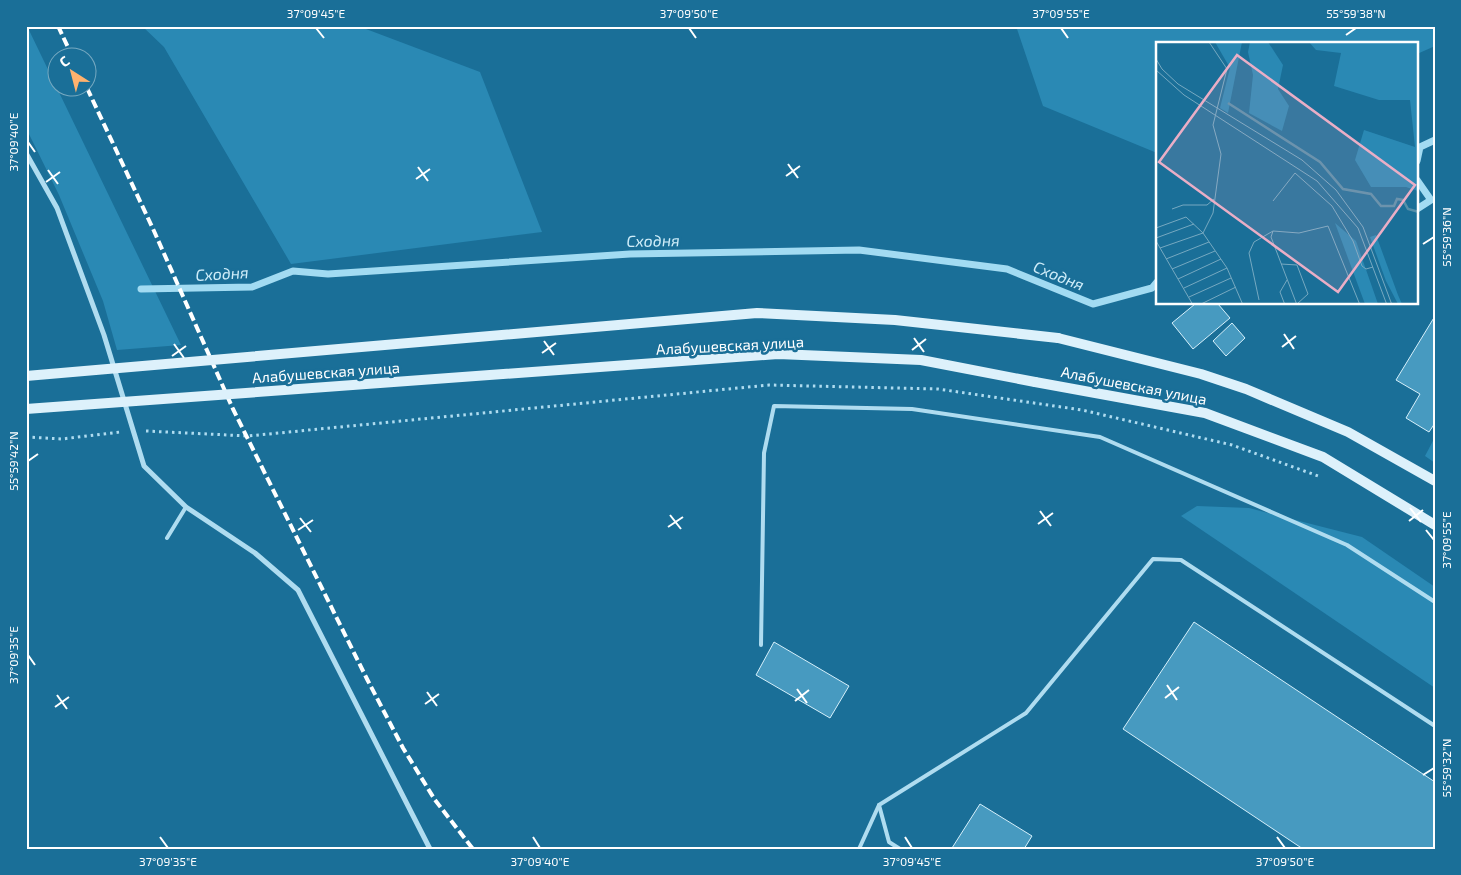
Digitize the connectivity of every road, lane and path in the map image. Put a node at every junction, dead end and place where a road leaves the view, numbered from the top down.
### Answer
1 (26, 153) edge
2 (26, 376) edge
3 (26, 409) edge
4 (133, 430) junction
5 (26, 437) edge
6 (1324, 478) dead end
7 (1435, 481) edge
8 (186, 507) junction
9 (1435, 525) edge
10 (167, 538) dead end
11 (1435, 602) edge
12 (761, 645) dead end
13 (1435, 726) edge
14 (879, 804) junction
15 (430, 849) edge
16 (859, 849) edge
17 (900, 849) edge

1 - 4 street
2 - 7 street, Алабушевская улица, bridge
3 - 9 street, Алабушевская улица, bridge
4 - 5 path
4 - 6 path
4 - 8 street
8 - 10 lane
8 - 15 street
11 - 12 lane
13 - 14 lane
14 - 16 lane
14 - 17 lane

